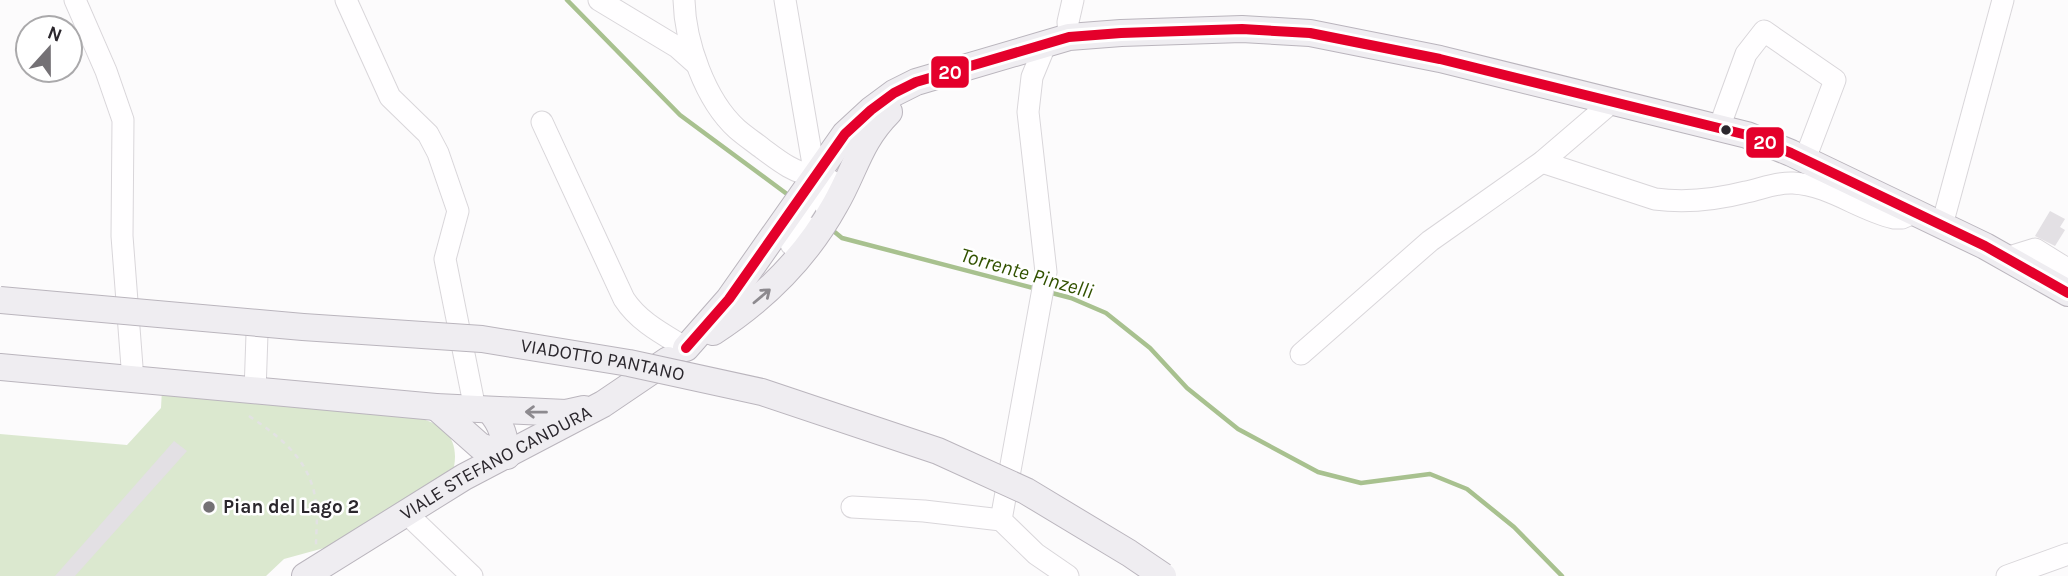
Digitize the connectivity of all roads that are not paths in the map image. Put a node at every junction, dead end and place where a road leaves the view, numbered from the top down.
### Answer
1 (75, 0) edge
2 (345, 0) edge
3 (598, 0) edge
4 (684, 0) edge
5 (785, 0) edge
6 (1073, 0) edge
7 (2003, 0) edge
8 (1057, 40) junction
9 (695, 63) junction
10 (1612, 102) junction
11 (542, 122) dead end
12 (1719, 128) junction
13 (1805, 159) junction
14 (1542, 162) junction
15 (810, 212) junction
16 (1916, 212) junction
17 (1942, 225) junction
18 (2006, 258) junction
19 (2068, 283) edge
20 (2068, 293) edge
21 (0, 300) edge
22 (257, 334) dead end
23 (686, 348) junction
24 (1301, 354) dead end
25 (0, 367) edge
26 (133, 380) junction
27 (252, 404) junction
28 (603, 404) junction
29 (436, 407) junction
30 (482, 410) junction
31 (466, 434) junction
32 (507, 456) junction
33 (464, 477) junction
34 (852, 507) dead end
35 (404, 512) junction
36 (1001, 520) junction
37 (2068, 554) edge
38 (310, 572) edge
39 (472, 576) edge
40 (1068, 576) edge
41 (1163, 576) edge
42 (2007, 576) edge

1 - 26 street
2 - 30 street
3 - 9 street
4 - 9 street
5 - 15 street
6 - 8 street
7 - 17 street
8 - 10 main road, VIALE STEFANO CANDURA
8 - 15 main road, VIALE STEFANO CANDURA
8 - 36 street
9 - 15 street
10 - 12 main road, VIALE STEFANO CANDURA
10 - 14 street
11 - 23 street
12 - 13 main road, VIALE STEFANO CANDURA
12 - 13 street
13 - 16 main road, VIALE STEFANO CANDURA
14 - 16 street
14 - 24 street
15 - 23 main road, VIALE STEFANO CANDURA
16 - 17 main road, VIALE STEFANO CANDURA
17 - 18 main road, VIALE STEFANO CANDURA
18 - 19 street
18 - 20 main road, VIALE STEFANO CANDURA
21 - 41 main road, VIADOTTO PANTANO, bridge
22 - 27 street
23 - 28 main road, VIALE STEFANO CANDURA
25 - 26 main road
26 - 27 main road
27 - 29 main road
28 -> 30 main road
28 - 32 main road, VIALE STEFANO CANDURA
29 - 30 main road
29 - 31 main road
30 - 32 main road
31 - 32 main road
31 - 33 main road
32 - 33 main road, VIALE STEFANO CANDURA
33 - 35 main road, VIALE STEFANO CANDURA
34 - 36 street
35 - 38 main road, VIALE STEFANO CANDURA
35 - 39 street
36 - 40 street
37 - 42 street

